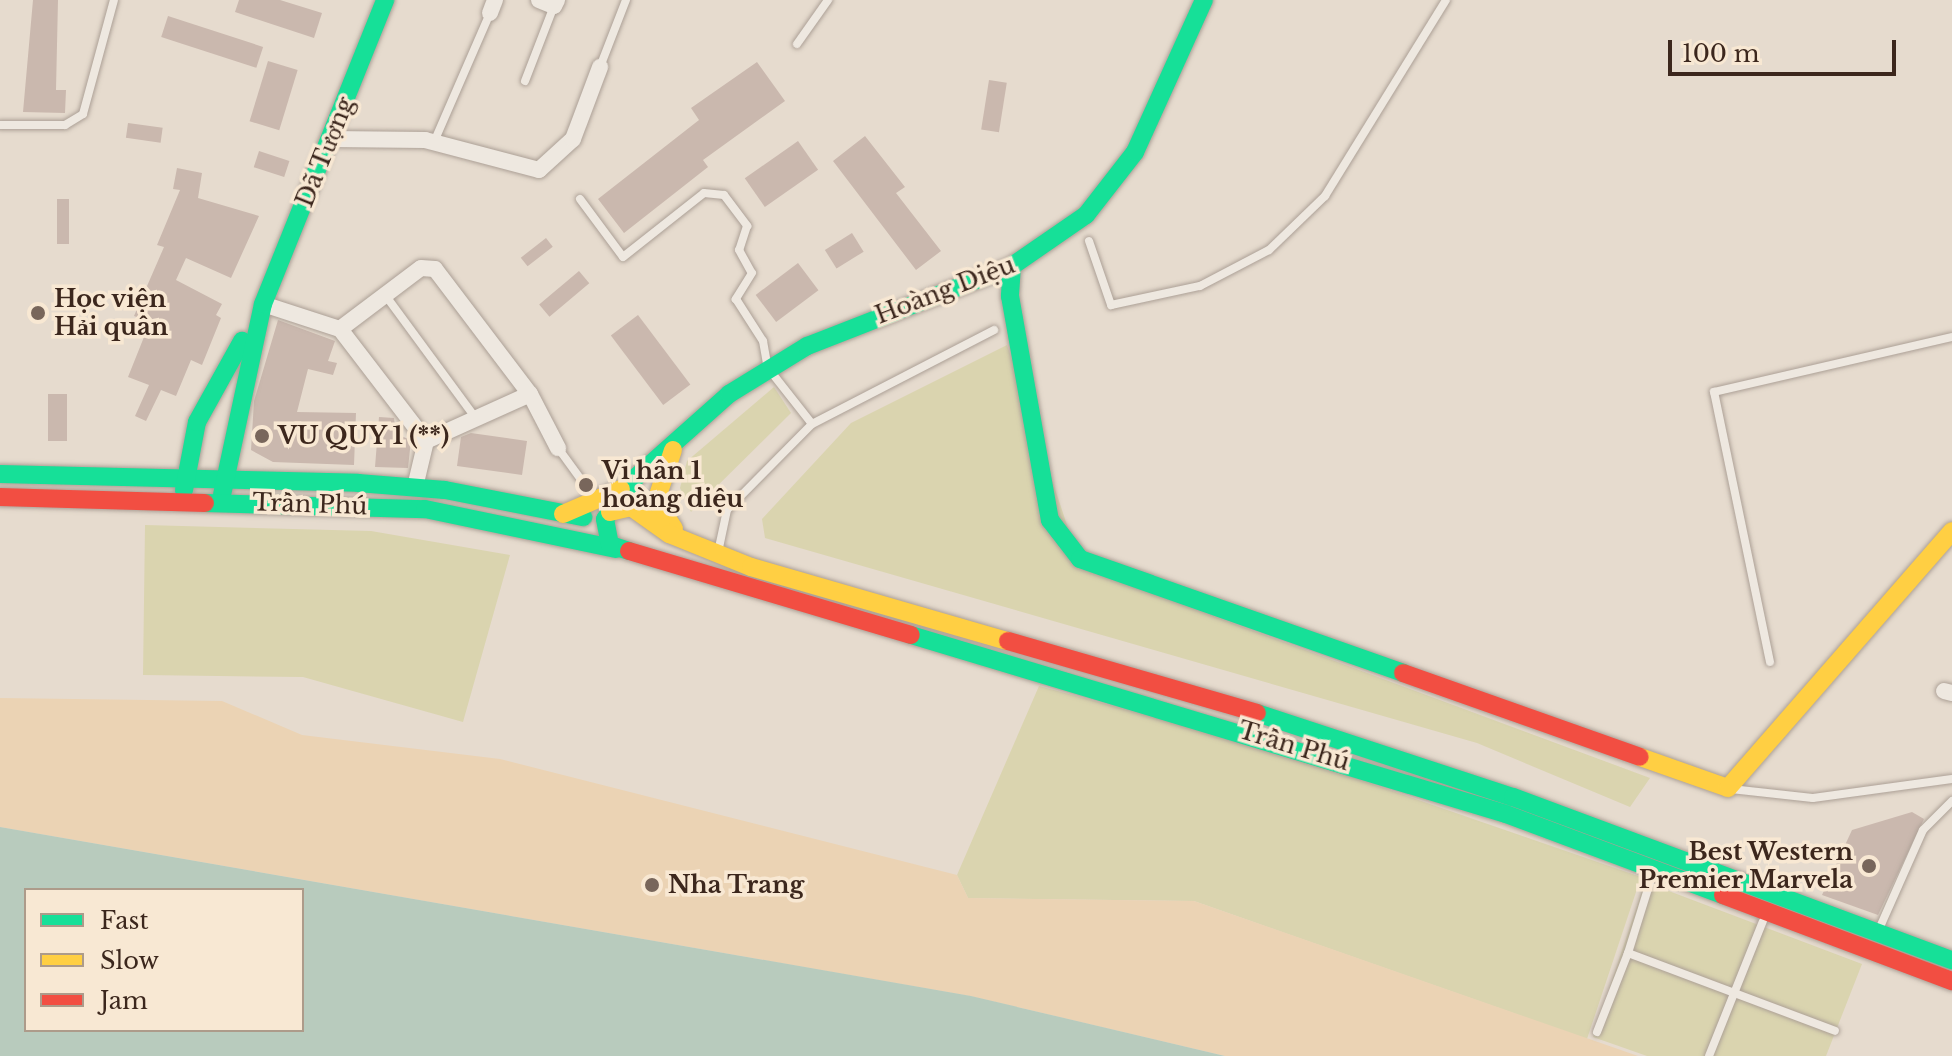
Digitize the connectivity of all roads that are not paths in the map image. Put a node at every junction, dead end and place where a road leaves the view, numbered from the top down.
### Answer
1 (114, 0) edge
2 (385, 0) edge
3 (626, 0) edge
4 (828, 0) edge
5 (1204, 0) edge
6 (1446, 0) edge
7 (550, 2) edge
8 (492, 6) edge
9 (797, 44) dead end
10 (600, 67) joint
11 (525, 81) dead end
12 (0, 125) edge
13 (331, 139) junction
14 (434, 142) junction
15 (580, 199) dead end
16 (1089, 241) dead end
17 (1012, 266) junction
18 (386, 296) junction
19 (263, 304) junction
20 (340, 329) junction
21 (994, 330) dead end
22 (1952, 337) edge
23 (768, 368) junction
24 (530, 394) junction
25 (475, 417) junction
26 (812, 424) junction
27 (690, 428) junction
28 (426, 441) junction
29 (677, 443) junction
30 (558, 448) joint
31 (0, 474) edge
32 (184, 477) junction
33 (223, 479) junction
34 (415, 487) junction
35 (0, 497) edge
36 (185, 501) junction
37 (222, 501) junction
38 (604, 508) junction
39 (644, 514) junction
40 (1952, 531) edge
41 (691, 543) junction
42 (619, 550) junction
43 (724, 555) junction
44 (1770, 662) dead end
45 (1952, 779) edge
46 (1728, 788) junction
47 (1952, 801) edge
48 (1652, 876) dead end
49 (1742, 881) junction
50 (1734, 900) junction
51 (1763, 921) dead end
52 (1878, 932) junction
53 (1628, 953) junction
54 (1952, 960) edge
55 (1952, 981) edge
56 (1735, 992) junction
57 (1835, 1031) dead end
58 (1597, 1032) dead end
59 (1709, 1056) edge

1 - 12 lane
2 - 13 main road, Dã Tượng
3 - 10 lane
4 - 9 lane
5 - 17 main road, Hoàng Diệu
6 - 16 lane
7 - 11 lane
8 - 14 lane
10 - 14 street
13 - 14 street
13 - 19 main road, Dã Tượng
15 - 23 lane
17 - 23 main road, Hoàng Diệu
17 - 46 main road
18 - 20 street
18 - 24 street
18 - 25 lane
19 - 20 street
19 - 32 main road, Dã Tượng
19 - 33 main road, Dã Tượng
20 - 28 street
21 - 26 lane
22 - 44 lane
23 - 26 lane
23 - 27 main road, Hoàng Diệu
24 - 25 street
24 - 30 street
25 - 28 street
26 - 43 lane
27 - 29 main road
27 - 38 main road, Hoàng Diệu
28 - 34 street
29 - 39 main road
29 - 41 main road
30 - 38 lane
31 - 32 main road, Trần Phú
32 - 33 main road, Trần Phú
32 - 36 main road, Dã Tượng
33 - 34 main road, Trần Phú
33 - 37 main road, Dã Tượng
34 - 38 main road, Trần Phú
35 - 36 main road, Trần Phú
36 - 37 main road, Trần Phú
37 - 42 main road, Trần Phú
38 - 39 main road
38 - 42 main road
39 - 41 main road, Trần Phú
39 - 42 main road
40 - 46 main road
41 - 43 main road, Trần Phú
42 - 50 main road, Trần Phú
43 - 49 main road, Trần Phú
45 - 46 lane
47 - 52 lane
48 - 53 lane
49 - 50 main road
49 - 52 main road, Trần Phú
50 - 55 main road, Trần Phú
51 - 56 lane
52 - 54 main road, Trần Phú
53 - 56 lane
53 - 58 lane
56 - 57 lane
56 - 59 lane

